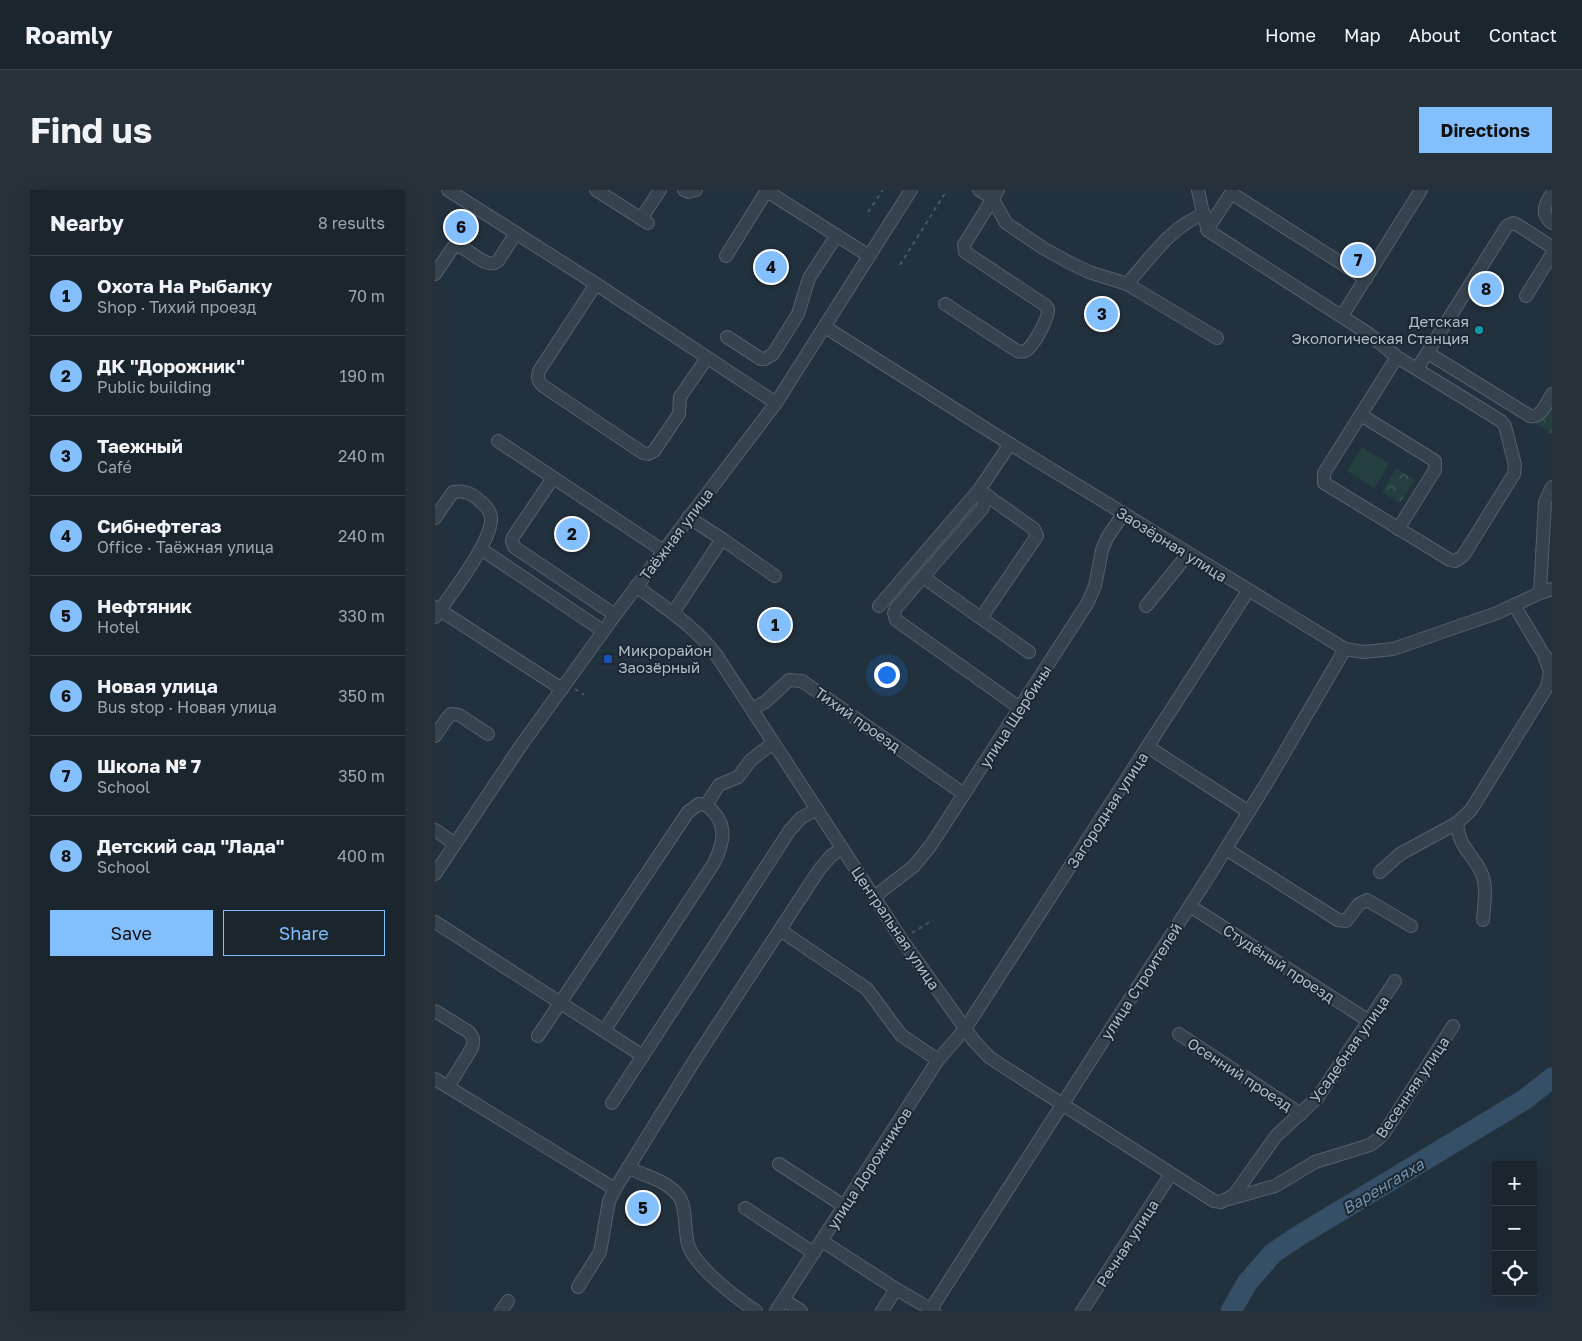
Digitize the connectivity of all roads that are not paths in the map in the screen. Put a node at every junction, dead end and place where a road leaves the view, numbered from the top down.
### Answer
1 (448, 190) edge
2 (596, 190) edge
3 (660, 190) edge
4 (684, 190) edge
5 (696, 190) edge
6 (911, 190) edge
7 (979, 190) edge
8 (1198, 190) edge
9 (1421, 190) edge
10 (1232, 192) edge
11 (1552, 193) edge
12 (995, 194) edge
13 (1204, 214) junction
14 (1552, 223) edge
15 (1207, 230) junction
16 (515, 233) junction
17 (837, 235) junction
18 (1552, 247) edge
19 (1552, 254) edge
20 (726, 256) dead end
21 (869, 256) junction
22 (435, 274) edge
23 (1366, 279) junction
24 (596, 284) junction
25 (1127, 284) junction
26 (1526, 296) dead end
27 (945, 304) dead end
28 (1342, 316) junction
29 (825, 327) junction
30 (727, 337) dead end
31 (1217, 338) dead end
32 (1428, 352) junction
33 (1397, 357) junction
34 (707, 358) junction
35 (1417, 369) junction
36 (1552, 394) edge
37 (776, 403) junction
38 (1361, 415) junction
39 (498, 441) dead end
40 (1010, 444) junction
41 (553, 478) junction
42 (1552, 487) edge
43 (979, 490) junction
44 (1123, 514) junction
45 (688, 516) junction
46 (435, 518) edge
47 (1398, 529) junction
48 (722, 539) junction
49 (481, 549) junction
50 (662, 550) junction
51 (1188, 554) junction
52 (775, 576) dead end
53 (923, 577) junction
54 (635, 586) junction
55 (1248, 591) junction
56 (1546, 591) edge
57 (1513, 605) junction
58 (879, 606) dead end
59 (1146, 606) dead end
60 (437, 612) edge
61 (673, 613) junction
62 (615, 615) junction
63 (981, 618) junction
64 (603, 631) junction
65 (1345, 649) junction
66 (1029, 652) dead end
67 (1548, 659) edge
68 (562, 689) junction
69 (1020, 708) junction
70 (752, 709) junction
71 (488, 734) dead end
72 (435, 736) edge
73 (773, 742) junction
74 (1148, 747) junction
75 (964, 794) junction
76 (706, 805) junction
77 (817, 809) junction
78 (1249, 812) junction
79 (1457, 823) junction
80 (435, 830) edge
81 (455, 844) junction
82 (842, 848) junction
83 (1226, 849) junction
84 (1380, 872) dead end
85 (435, 874) edge
86 (874, 897) junction
87 (1190, 906) junction
88 (1483, 920) dead end
89 (435, 922) edge
90 (1411, 926) dead end
91 (780, 930) junction
92 (1395, 981) dead end
93 (560, 1003) junction
94 (435, 1011) edge
95 (1369, 1021) junction
96 (1453, 1026) dead end
97 (965, 1029) junction
98 (604, 1031) junction
99 (1179, 1034) dead end
100 (538, 1036) dead end
101 (643, 1056) junction
102 (938, 1060) junction
103 (435, 1079) edge
104 (448, 1087) junction
105 (612, 1103) dead end
106 (1061, 1104) junction
107 (1301, 1114) junction
108 (779, 1164) dead end
109 (628, 1167) junction
110 (1171, 1174) junction
111 (615, 1189) junction
112 (1225, 1200) junction
113 (844, 1206) junction
114 (745, 1208) dead end
115 (822, 1241) junction
116 (815, 1253) junction
117 (578, 1287) dead end
118 (896, 1289) junction
119 (784, 1300) junction
120 (933, 1310) edge
121 (756, 1311) edge
122 (776, 1311) edge
123 (801, 1311) edge
124 (882, 1311) edge
125 (1083, 1311) edge

1 - 16 street
2 - 3 street
4 - 5 street
6 - 21 street, Таёжная улица
7 - 12 street
8 - 13 street
9 - 23 street
10 - 15 street
10 - 23 street
11 - 14 street
12 - 25 street
12 - 27 street
13 - 15 street
13 - 25 street
15 - 28 street
16 - 22 street
16 - 24 street
17 - 20 street
17 - 21 street
17 - 30 street
18 - 32 street
19 - 26 street
21 - 29 street, Таёжная улица
23 - 28 street
24 - 34 street
24 - 34 street
25 - 31 street
28 - 33 street
29 - 37 street, Таёжная улица
29 - 40 street, Заозёрная улица
32 - 35 street
32 - 36 street
33 - 35 street
33 - 38 street
34 - 37 street
35 - 47 street
37 - 45 street, Таёжная улица
38 - 47 street
38 - 47 street
39 - 41 street
40 - 43 street
40 - 44 street, Заозёрная улица
41 - 50 street
41 - 62 street
42 - 56 street
43 - 53 street
43 - 58 street
43 - 63 street
44 - 51 street, Заозёрная улица
44 - 69 street, улица Щербины
45 - 48 street
45 - 50 street, Таёжная улица
46 - 49 street
48 - 52 street
48 - 61 street
49 - 60 street
49 - 64 street
50 - 54 street, Таёжная улица
51 - 55 street, Заозёрная улица
51 - 59 street
53 - 63 street
53 - 69 street
54 - 61 street, Центральная улица
54 - 62 street, Таёжная улица
55 - 65 street, Заозёрная улица
55 - 74 street, Загородная улица
56 - 57 street, Заозёрная улица
57 - 65 street, Заозёрная улица
57 - 67 street
60 - 68 street
61 - 70 street, Центральная улица
62 - 64 street, Таёжная улица
63 - 66 street
64 - 68 street, Таёжная улица
65 - 78 street, улица Строителей
67 - 79 street
68 - 81 street, Таёжная улица
69 - 75 street, улица Щербины
70 - 73 street, Центральная улица
70 - 75 street, Тихий проезд
71 - 72 street
73 - 76 street
73 - 77 street, Центральная улица
74 - 78 street
74 - 97 street, Загородная улица
75 - 86 street, улица Щербины
76 - 93 street
76 - 98 street
77 - 82 street, Центральная улица
77 - 101 street
78 - 83 street, улица Строителей
79 - 84 street
79 - 88 street
80 - 81 street
81 - 85 street, Таёжная улица
82 - 86 street, Центральная улица
82 - 91 street
83 - 87 street, улица Строителей
83 - 90 street
86 - 97 street, Центральная улица
87 - 95 street, Студёный проезд
87 - 106 street, улица Строителей
89 - 93 street
91 - 102 street
91 - 109 street
92 - 95 street, Усадебная улица
93 - 98 street
93 - 100 street
94 - 104 street
95 - 107 street, Усадебная улица
96 - 112 street, Весенняя улица
97 - 102 street, улица Дорожников
97 - 106 street, Центральная улица
98 - 101 street
99 - 107 street, Осенний проезд
101 - 105 street
102 - 113 street, улица Дорожников
103 - 104 street
104 - 111 street
106 - 110 street, Центральная улица
106 - 120 street, улица Строителей
107 - 112 street, Усадебная улица
108 - 113 street
109 - 111 street
109 - 121 street
110 - 112 street, Центральная улица
110 - 125 street, Речная улица
111 - 117 street
113 - 115 street, улица Дорожников
114 - 116 street
115 - 116 street, улица Дорожников
115 - 118 street
116 - 119 street, улица Дорожников
118 - 120 street
118 - 124 street
119 - 122 street, улица Дорожников
119 - 123 street

